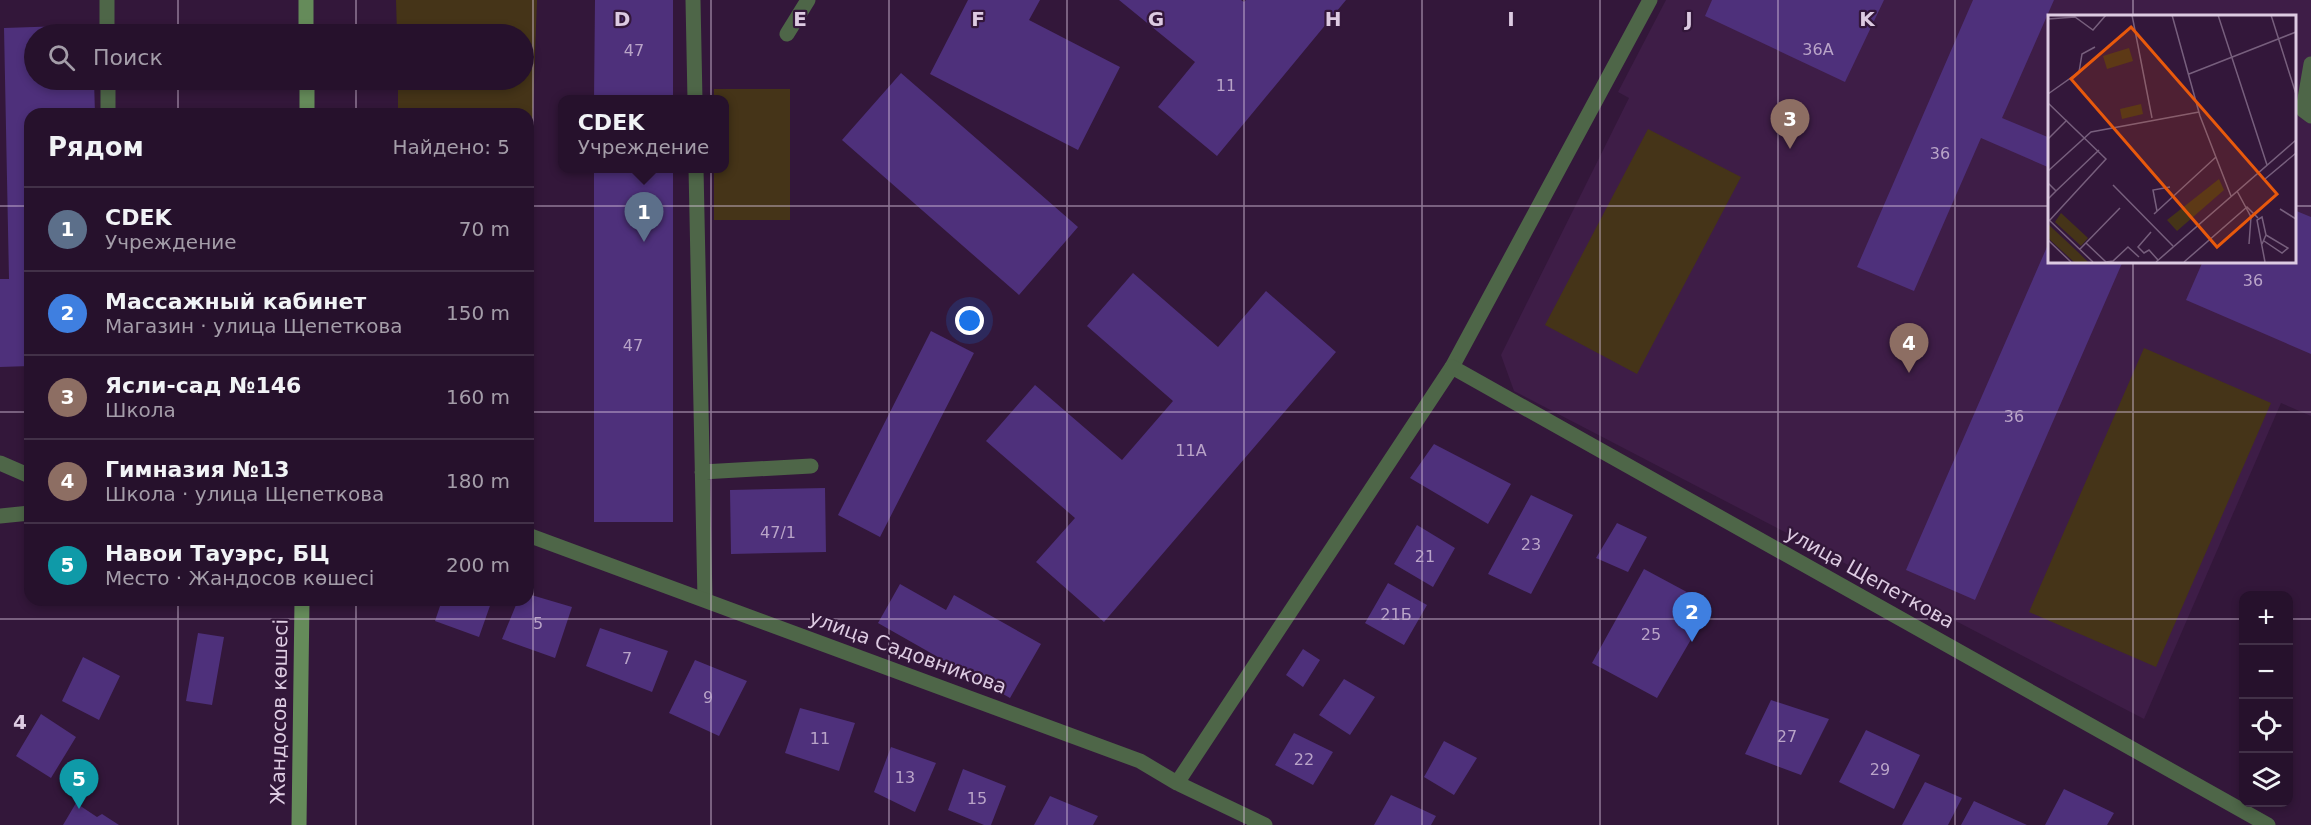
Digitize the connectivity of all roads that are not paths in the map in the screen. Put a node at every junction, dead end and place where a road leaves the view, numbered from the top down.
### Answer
1 (106, 0) edge
2 (306, 0) edge
3 (693, 0) edge
4 (808, 0) edge
5 (1650, 0) edge
6 (107, 24) edge
7 (306, 24) edge
8 (787, 34) dead end
9 (2311, 64) edge
10 (108, 90) edge
11 (306, 90) edge
12 (695, 95) edge
13 (108, 108) edge
14 (307, 108) edge
15 (2311, 116) edge
16 (696, 173) edge
17 (1452, 367) junction
18 (0, 463) edge
19 (811, 466) dead end
20 (702, 472) junction
21 (24, 473) edge
22 (24, 514) edge
23 (0, 516) edge
24 (534, 537) edge
25 (705, 599) junction
26 (302, 606) edge
27 (1177, 783) junction
28 (299, 825) edge
29 (1265, 825) edge
30 (2268, 825) edge

1 - 6 street
2 - 7 main road
3 - 12 street
4 - 8 street
5 - 17 street
9 - 15 street
10 - 13 street
11 - 14 main road
16 - 20 street
17 - 27 street
17 - 30 street, улица Щепеткова
18 - 21 street
19 - 20 street
20 - 25 street
22 - 23 street
24 - 25 street, улица Садовникова
25 - 27 street, улица Садовникова
26 - 28 main road, Жандосов көшесі
27 - 29 street, улица Садовникова

